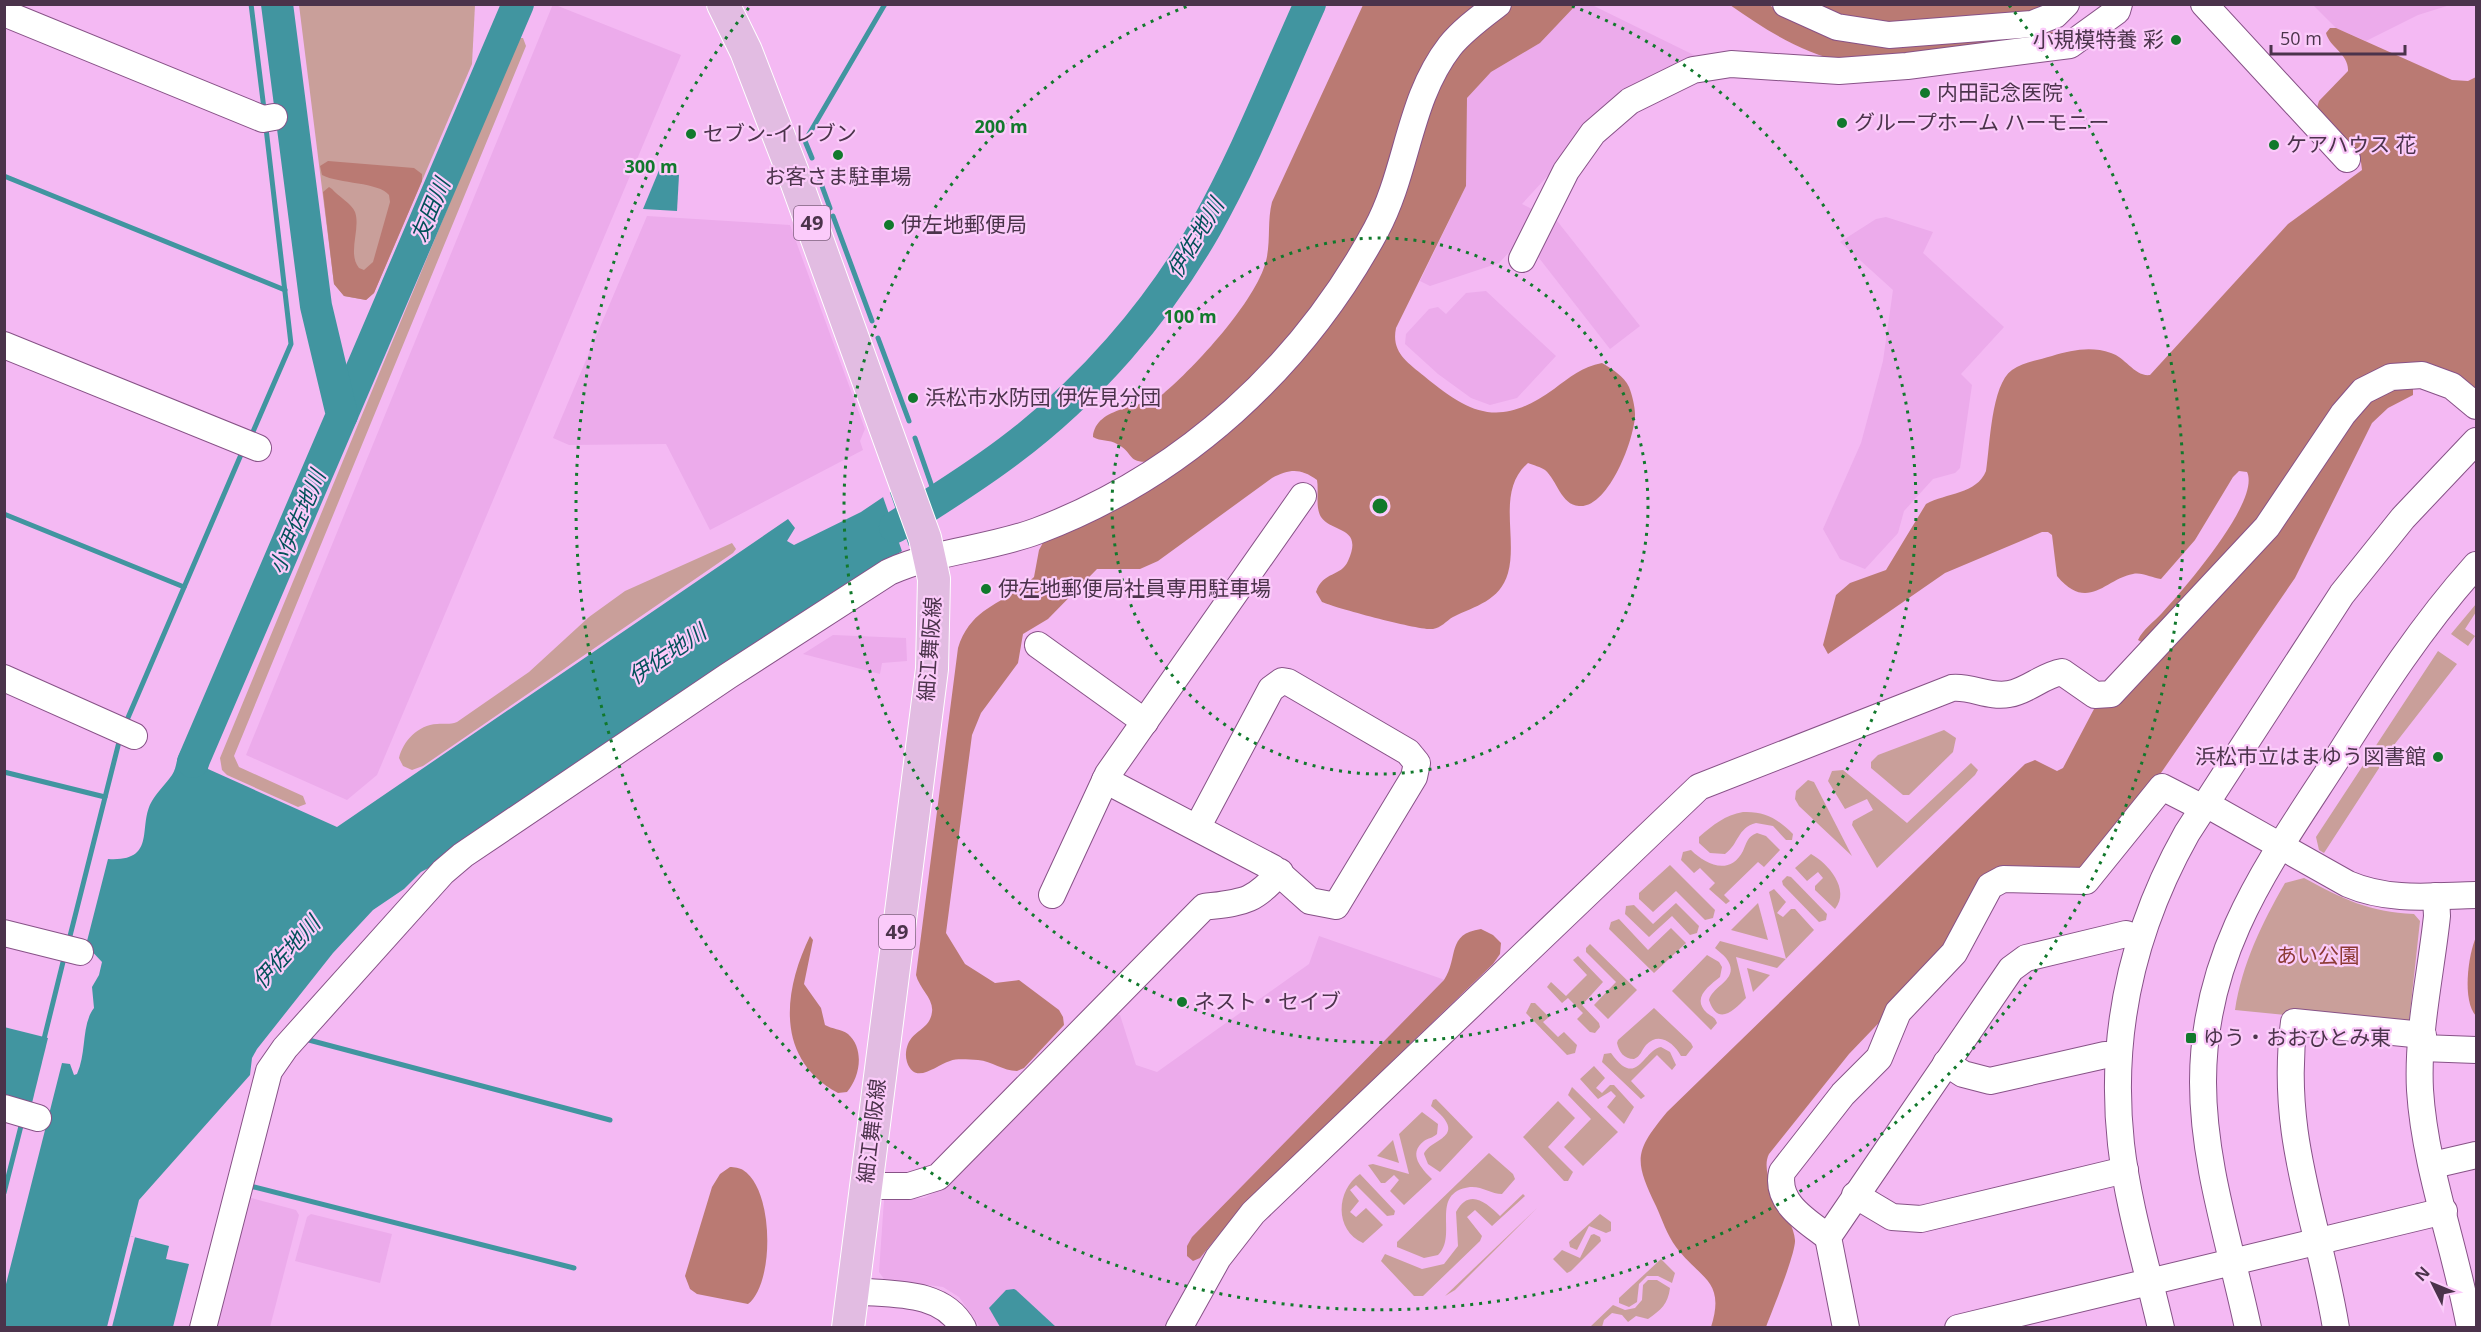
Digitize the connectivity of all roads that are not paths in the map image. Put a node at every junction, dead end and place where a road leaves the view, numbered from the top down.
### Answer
1 (723, 4) edge
2 (1498, 4) edge
3 (1786, 4) edge
4 (2066, 4) edge
5 (2119, 4) edge
6 (2204, 4) edge
7 (4, 13) edge
8 (274, 117) dead end
9 (2347, 159) dead end
10 (1522, 260) dead end
11 (4, 345) edge
12 (2476, 406) edge
13 (2476, 441) edge
14 (258, 448) dead end
15 (1303, 496) dead end
16 (928, 548) junction
17 (2476, 565) edge
18 (1038, 645) dead end
19 (4, 678) edge
20 (1145, 722) junction
21 (135, 736) dead end
22 (1105, 780) junction
23 (2204, 806) junction
24 (1197, 828) junction
25 (2280, 847) junction
26 (1280, 872) junction
27 (1052, 895) dead end
28 (2476, 895) edge
29 (2436, 896) junction
30 (4, 933) edge
31 (2140, 939) junction
32 (80, 952) dead end
33 (2422, 1042) junction
34 (2476, 1050) edge
35 (2118, 1056) junction
36 (1946, 1063) junction
37 (4, 1108) edge
38 (38, 1118) dead end
39 (2476, 1155) edge
40 (2433, 1165) junction
41 (2125, 1170) junction
42 (865, 1186) junction
43 (1855, 1194) junction
44 (2444, 1211) junction
45 (1828, 1237) junction
46 (2317, 1241) junction
47 (2234, 1261) junction
48 (2150, 1281) junction
49 (852, 1291) junction
50 (203, 1328) edge
51 (848, 1328) edge
52 (963, 1328) edge
53 (1179, 1328) edge
54 (1846, 1328) edge
55 (1958, 1328) edge
56 (2161, 1328) edge
57 (2248, 1328) edge
58 (2336, 1328) edge
59 (2470, 1328) edge

1 - 16 main road, 細江舞阪線 / 49
2 - 16 street
3 - 4 street
5 - 10 street
6 - 9 street
7 - 8 street
11 - 14 street
12 - 53 street
13 - 23 street
15 - 20 street
16 - 42 main road, 細江舞阪線 / 49
16 - 50 street
17 - 25 street
18 - 20 street
19 - 21 street
20 - 22 street
22 - 24 street
22 - 27 street
23 - 25 street
23 - 31 street
23 - 45 street
24 - 26 street
24 - 26 street
25 - 29 street
25 - 47 street
26 - 42 street
28 - 29 street
29 - 33 street
30 - 32 street
31 - 35 street
31 - 36 street
33 - 34 street
33 - 40 street
33 - 46 street
35 - 36 street
35 - 41 street
36 - 43 street
37 - 38 street
39 - 40 street
40 - 44 street
41 - 43 street
41 - 48 street
42 - 49 main road, 細江舞阪線 / 49
43 - 45 street
44 - 46 street
44 - 59 street
45 - 54 street
46 - 47 street
46 - 58 street
47 - 48 street
47 - 57 street
48 - 55 street
48 - 56 street
49 - 51 main road, 細江舞阪線 / 49
49 - 52 street

